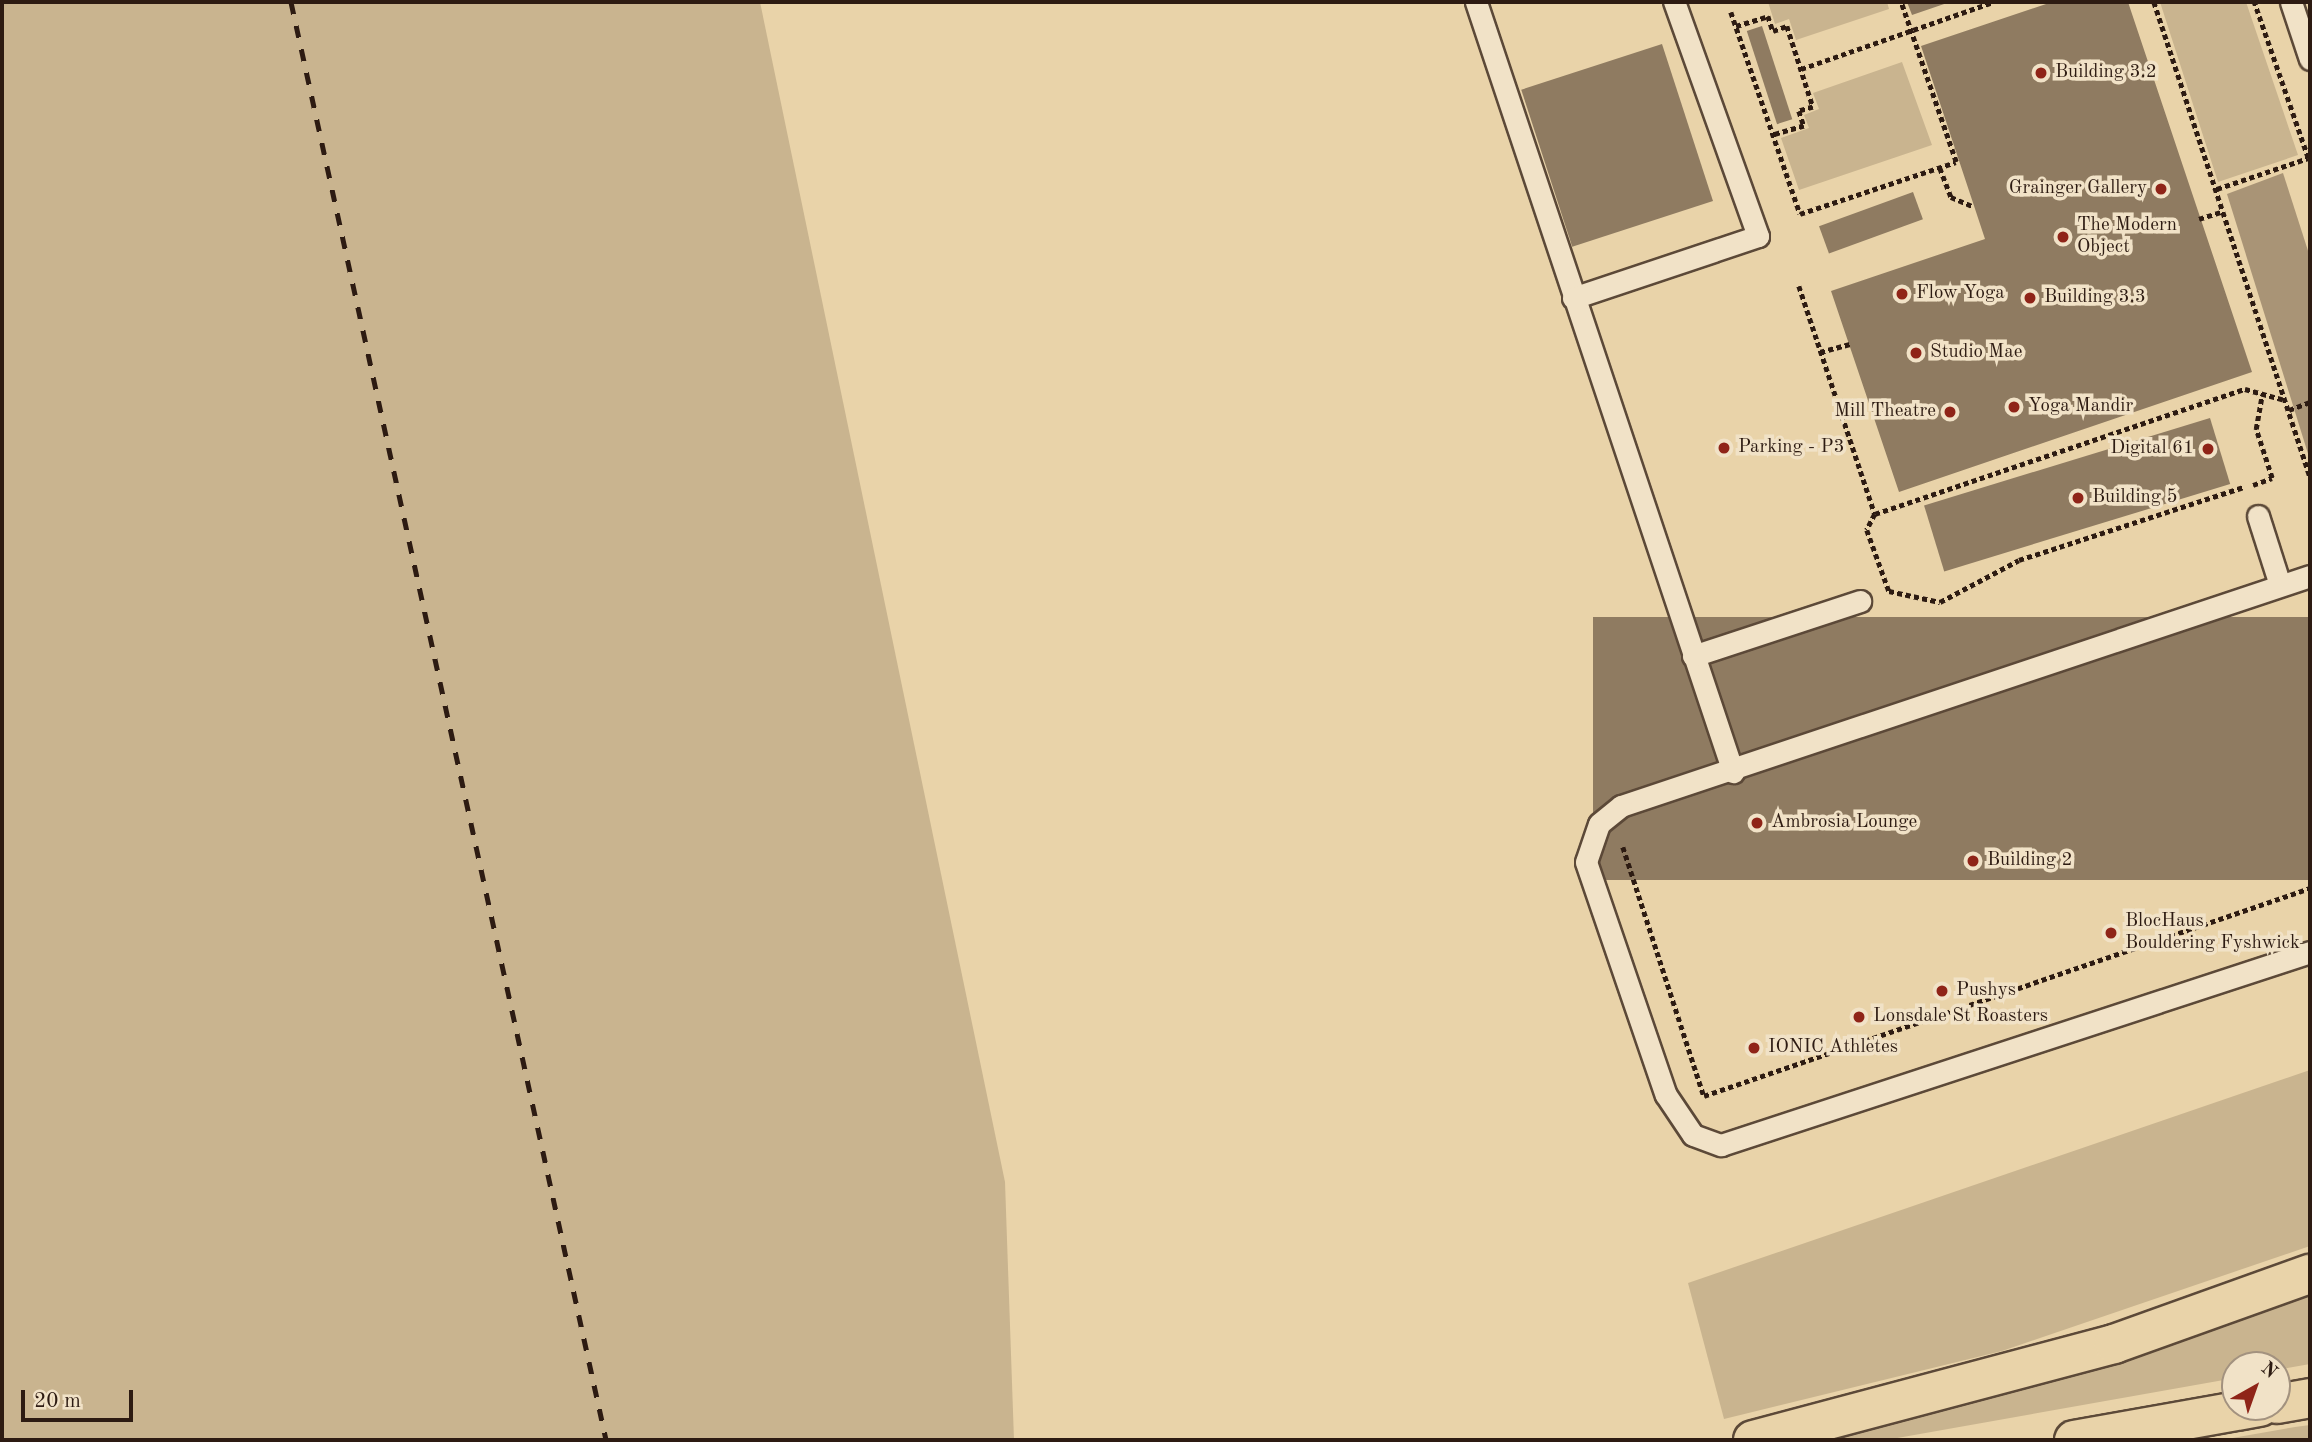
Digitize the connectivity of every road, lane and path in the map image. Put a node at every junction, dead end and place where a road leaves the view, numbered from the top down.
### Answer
1 (1476, 2) edge
2 (1674, 2) edge
3 (1901, 2) edge
4 (1993, 2) edge
5 (2154, 2) edge
6 (2254, 2) edge
7 (2291, 2) edge
8 (1731, 12) dead end
9 (1736, 26) junction
10 (1911, 30) junction
11 (2310, 59) edge
12 (1801, 69) junction
13 (1773, 135) junction
14 (1940, 168) junction
15 (2217, 189) junction
16 (1974, 207) dead end
17 (2223, 211) junction
18 (2199, 219) dead end
19 (1798, 286) dead end
20 (1573, 298) junction
21 (1850, 344) dead end
22 (1821, 352) junction
23 (2262, 394) junction
24 (2286, 401) junction
25 (2310, 402) edge
26 (2289, 410) junction
27 (2310, 476) edge
28 (1875, 514) junction
29 (2258, 516) dead end
30 (2310, 559) edge
31 (2310, 576) edge
32 (2280, 585) junction
33 (1860, 601) dead end
34 (1693, 656) junction
35 (1733, 772) junction
36 (1622, 844) dead end
37 (2310, 888) edge
38 (2310, 952) edge
39 (2310, 1274) edge
40 (2310, 1398) edge
41 (2291, 1401) edge
42 (2221, 1414) edge
43 (1753, 1440) edge
44 (2074, 1440) edge

1 - 20 lane
2 - 20 lane
3 - 10 path
4 - 10 path
5 - 15 path
6 - 15 path
7 - 11 lane
8 - 9 path
9 - 12 path
9 - 13 path
10 - 12 path
10 - 14 path
12 - 13 path
13 - 14 path
14 - 16 path
15 - 17 path
17 - 18 path
17 - 24 path
19 - 22 path
20 - 34 lane
21 - 22 path
22 - 28 path
23 - 24 path
23 - 28 path
23 - 28 path
24 - 26 path
25 - 26 path
26 - 27 path
29 - 32 lane
30 - 32 lane
31 - 32 lane
32 - 35 lane
33 - 34 lane
34 - 35 lane
35 - 38 lane
36 - 37 path
39 - 43 highway
40 - 41 highway
42 - 44 highway

